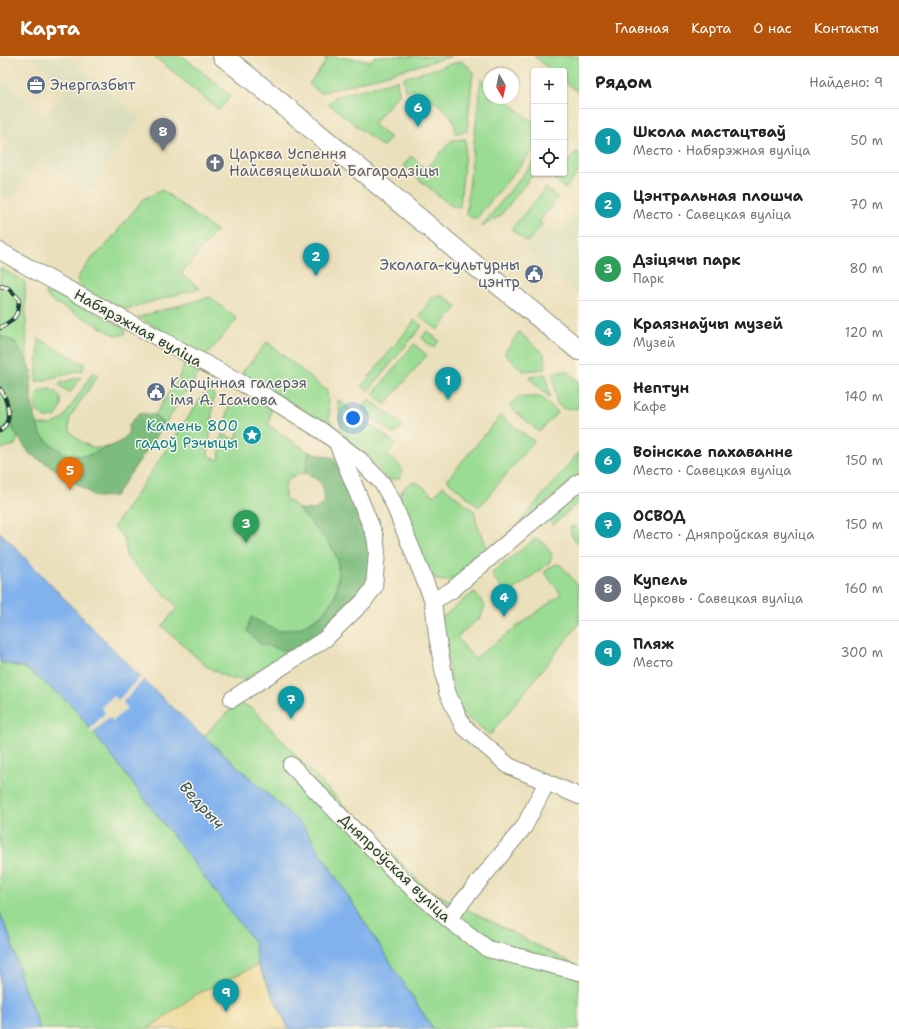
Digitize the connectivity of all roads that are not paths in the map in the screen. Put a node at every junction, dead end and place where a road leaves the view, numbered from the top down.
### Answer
1 (223, 56) edge
2 (0, 251) edge
3 (579, 350) edge
4 (337, 443) junction
5 (579, 482) edge
6 (433, 601) junction
7 (232, 699) dead end
8 (291, 765) dead end
9 (547, 782) junction
10 (579, 796) edge
11 (448, 919) junction
12 (579, 972) edge

1 - 3 street
2 - 4 street, Набярэжная вуліца
4 - 6 street, Набярэжная вуліца
4 - 7 street
5 - 6 street
6 - 9 street, Набярэжная вуліца
8 - 11 street, Дняпроўская вуліца
9 - 10 street, Набярэжная вуліца
9 - 11 street
11 - 12 street, Дняпроўская вуліца

